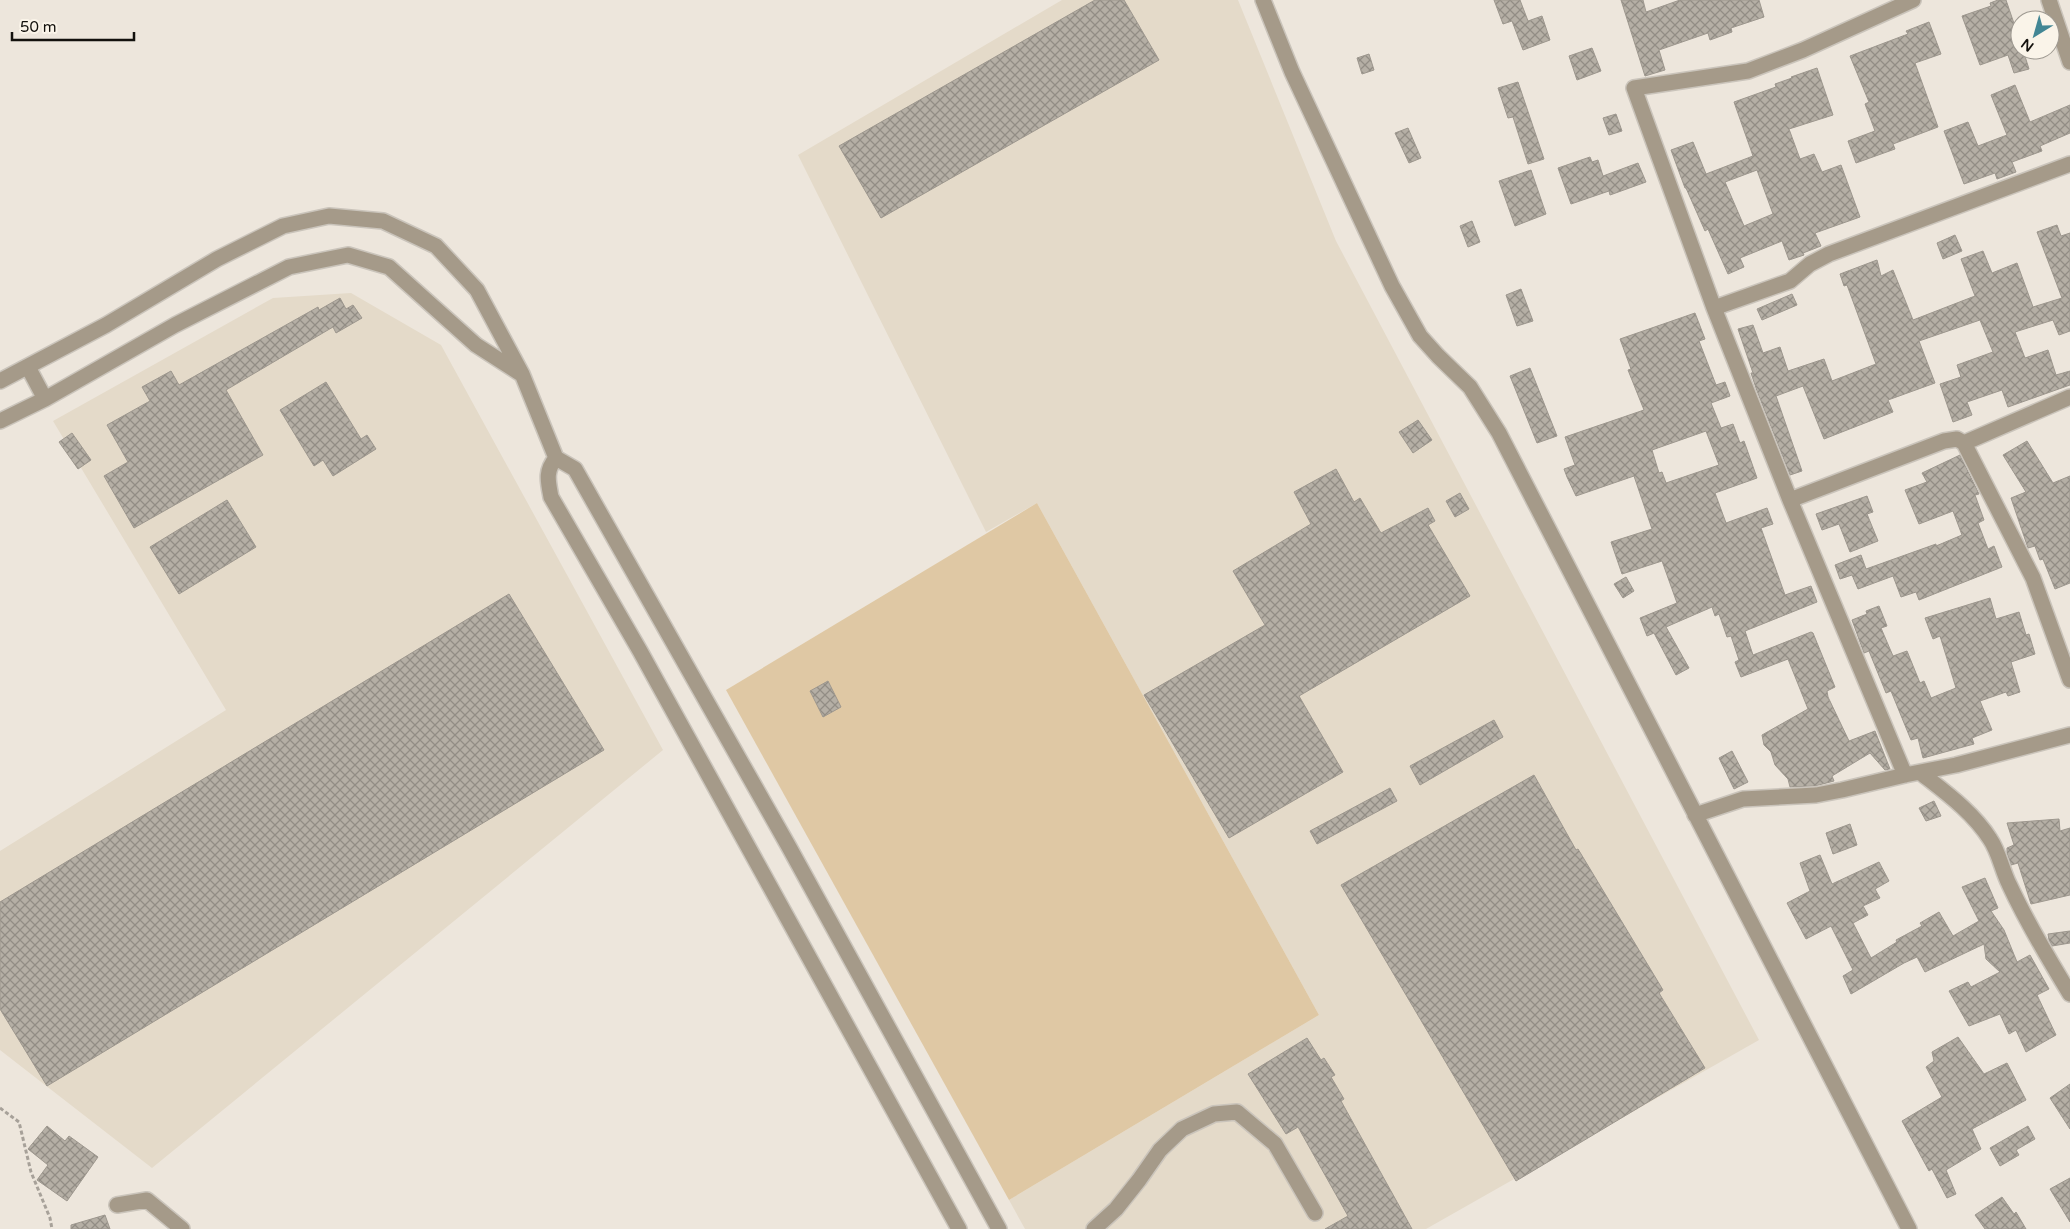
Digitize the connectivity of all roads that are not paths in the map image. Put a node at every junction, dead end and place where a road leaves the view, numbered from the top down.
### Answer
1 (1262, 0) edge
2 (1913, 0) edge
3 (2049, 0) edge
4 (2063, 19) edge
5 (2070, 62) edge
6 (2070, 164) edge
7 (1714, 308) junction
8 (28, 367) junction
9 (522, 374) junction
10 (0, 382) edge
11 (2070, 397) edge
12 (45, 399) junction
13 (0, 421) edge
14 (1964, 443) junction
15 (556, 458) junction
16 (1790, 500) junction
17 (2070, 680) edge
18 (2070, 735) edge
19 (1956, 766) junction
20 (1921, 773) junction
21 (1905, 775) junction
22 (1947, 794) junction
23 (1695, 815) junction
24 (2070, 994) edge
25 (117, 1205) dead end
26 (1316, 1214) dead end
27 (182, 1229) edge
28 (959, 1229) edge
29 (1000, 1229) edge
30 (1094, 1229) edge
31 (1909, 1229) edge

1 - 23 street
2 - 7 street
3 - 4 street
4 - 5 street
6 - 7 street
7 - 16 street
8 - 9 street
8 - 10 street
8 - 12 street
9 - 12 street
9 - 15 street
11 - 14 street
12 - 13 street
14 - 16 street
14 - 17 street
15 - 28 street
15 - 29 street
16 - 21 street
18 - 19 street
19 - 20 street
19 - 22 street
20 - 21 street
20 - 22 street
21 - 23 street
22 - 24 street
23 - 31 street
25 - 27 street
26 - 30 street

